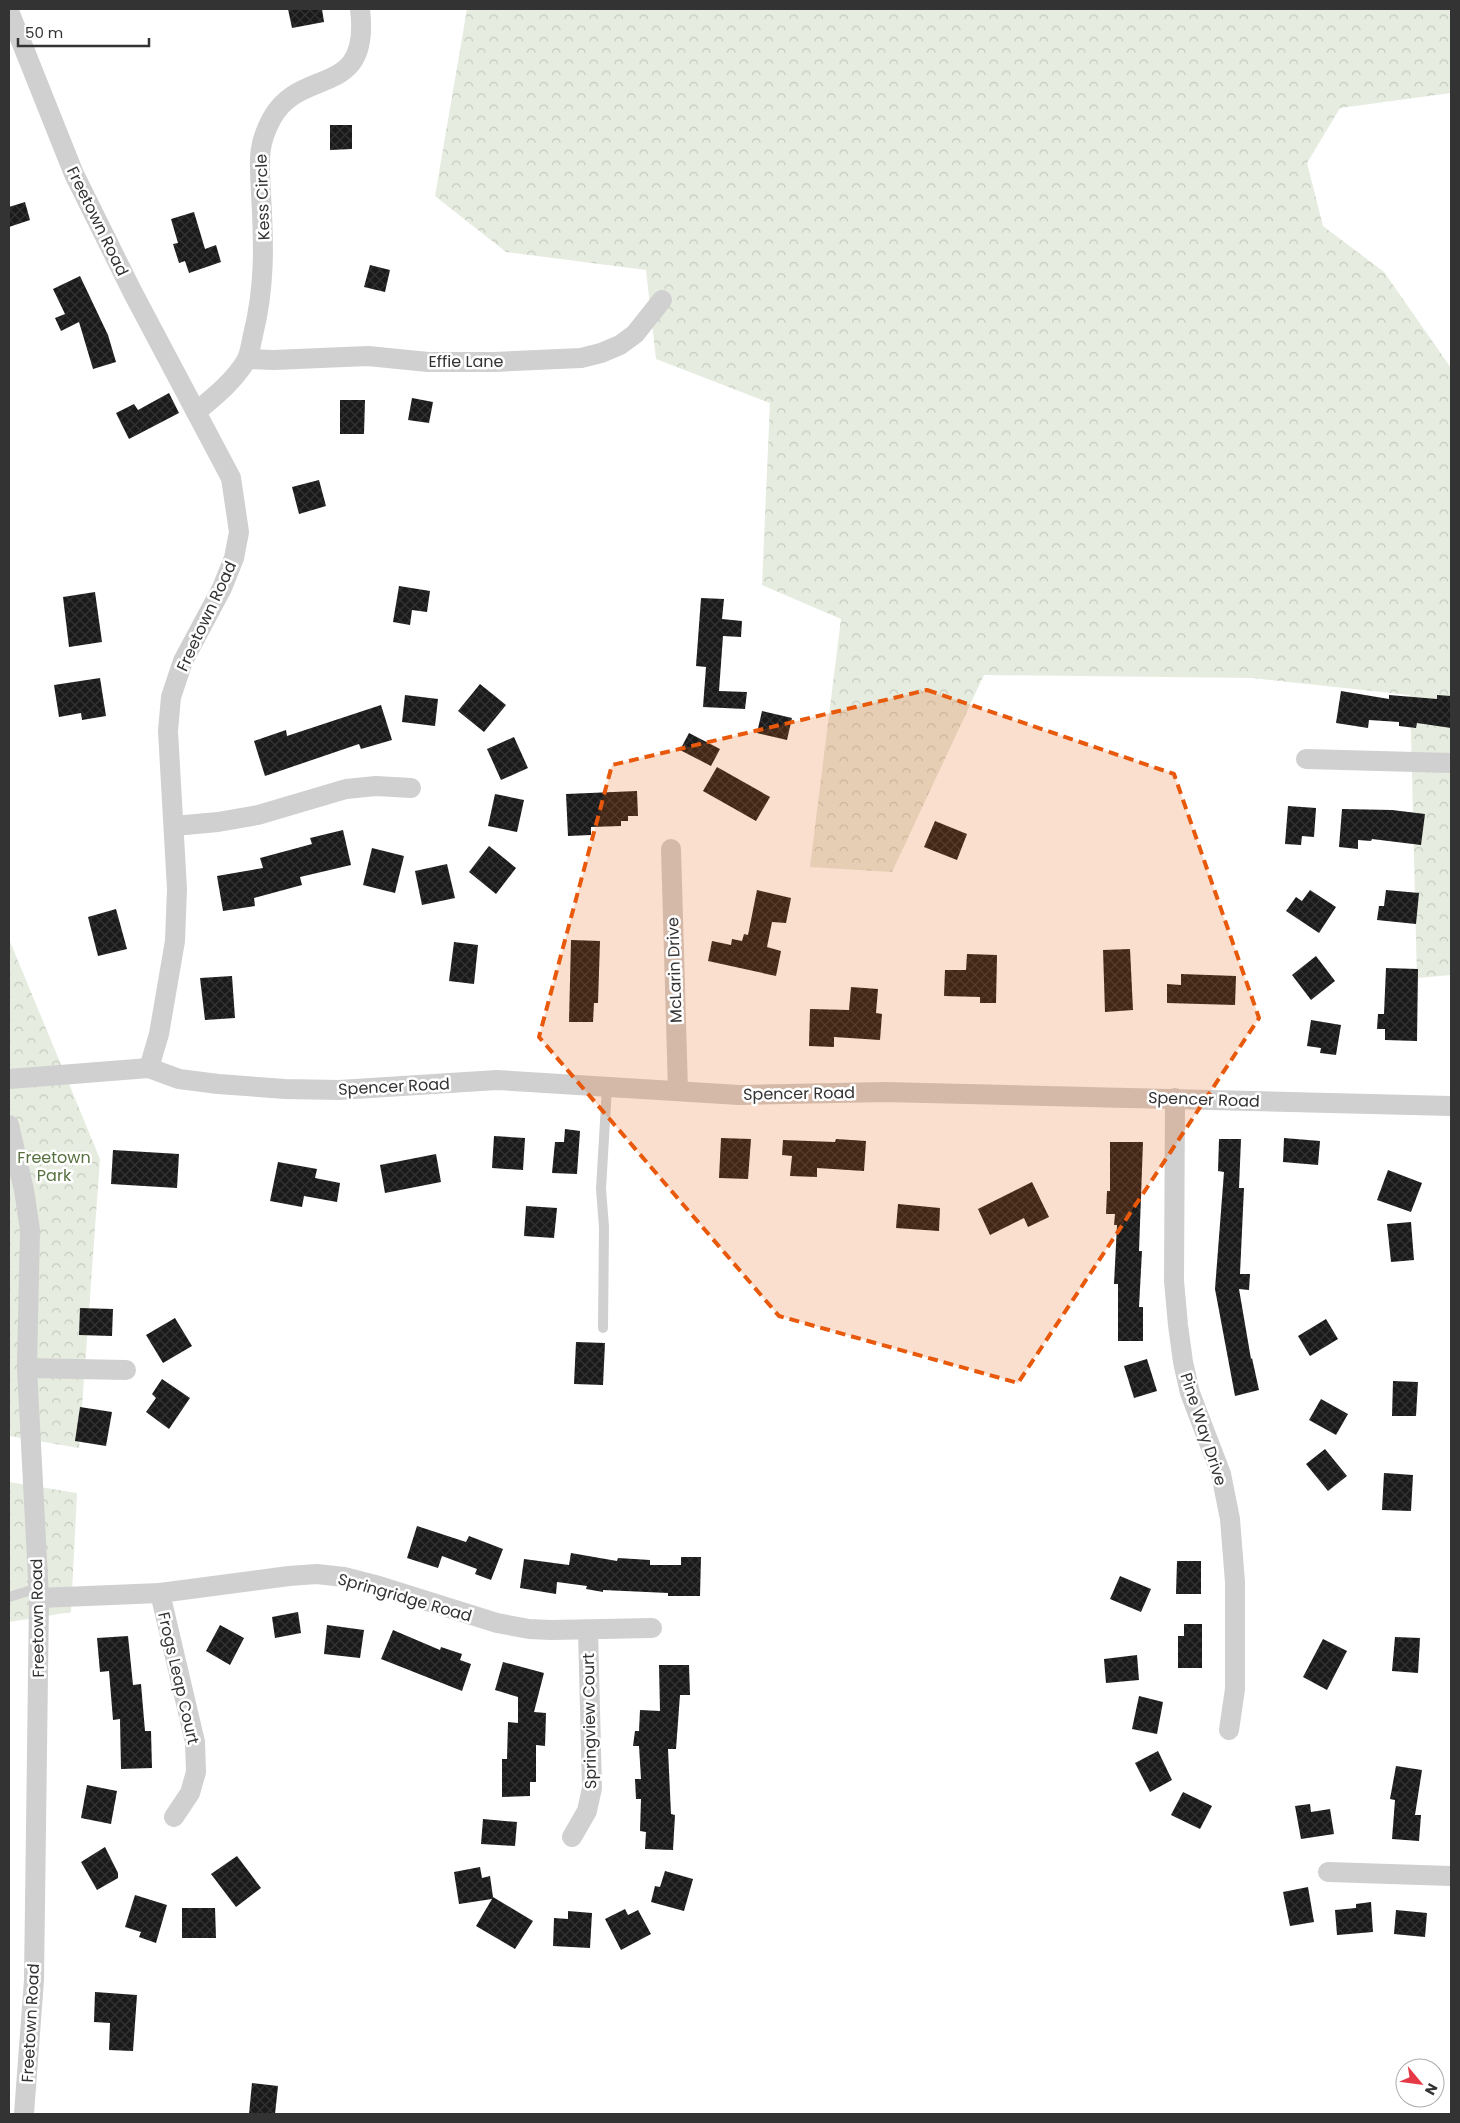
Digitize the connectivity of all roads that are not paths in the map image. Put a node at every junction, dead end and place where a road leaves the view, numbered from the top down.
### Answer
1 (360, 9) edge
2 (9, 11) edge
3 (662, 300) dead end
4 (247, 359) junction
5 (196, 412) junction
6 (1306, 759) dead end
7 (1451, 763) edge
8 (411, 788) dead end
9 (174, 826) junction
10 (670, 849) dead end
11 (149, 1068) junction
12 (9, 1078) edge
13 (607, 1087) junction
14 (678, 1091) junction
15 (1175, 1098) junction
16 (1451, 1106) edge
17 (9, 1124) edge
18 (603, 1328) dead end
19 (27, 1368) junction
20 (126, 1370) dead end
21 (38, 1593) junction
22 (160, 1593) junction
23 (9, 1597) edge
24 (652, 1628) dead end
25 (588, 1630) junction
26 (1229, 1730) dead end
27 (174, 1817) dead end
28 (572, 1837) dead end
29 (1328, 1872) dead end
30 (1451, 1876) edge
31 (24, 2114) edge

1 - 4 street, Kess Circle
2 - 5 street, Freetown Road
3 - 4 street, Effie Lane
4 - 5 street, Kess Circle
5 - 9 street, Freetown Road
6 - 7 street
8 - 9 street
9 - 11 street, Freetown Road
10 - 14 street, McLarin Drive
11 - 12 street
11 - 13 street, Spencer Road
13 - 14 street, Spencer Road
13 - 18 lane
14 - 15 street, Spencer Road
15 - 16 street, Spencer Road
15 - 26 street, Pine Way Drive
17 - 19 street, Freetown Road
19 - 20 street
19 - 21 street, Freetown Road
21 - 22 street, Springridge Road
21 - 23 lane
21 - 31 street, Freetown Road
22 - 25 street, Springridge Road
22 - 27 street, Frogs Leap Court
24 - 25 street, Springridge Road
25 - 28 street, Springview Court
29 - 30 street

